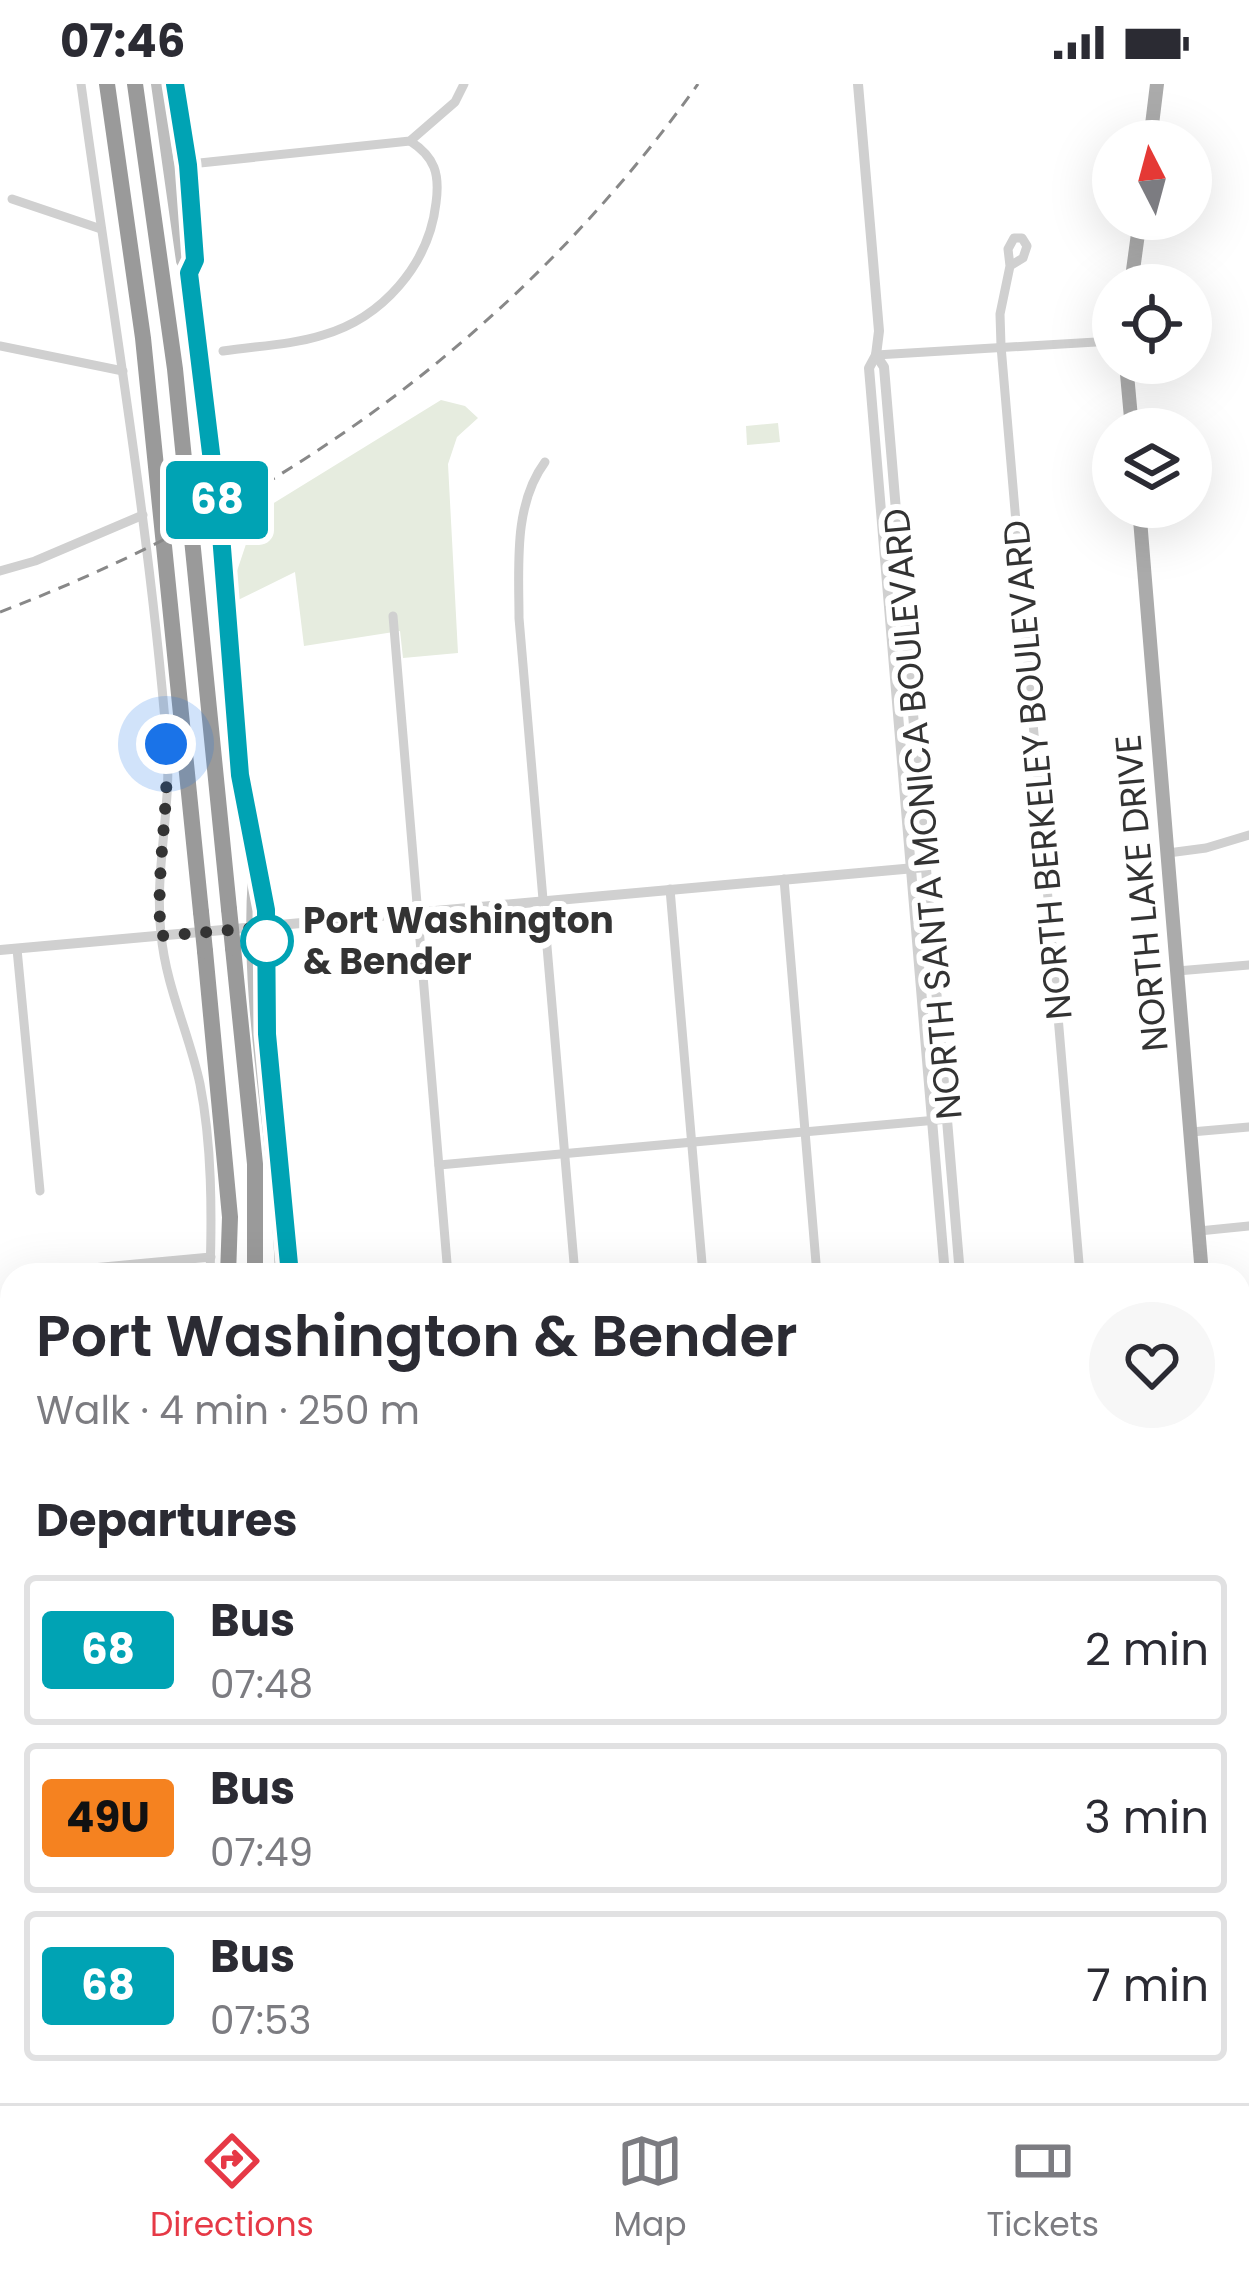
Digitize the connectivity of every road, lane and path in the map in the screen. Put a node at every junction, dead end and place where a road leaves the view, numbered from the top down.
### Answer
1 (81, 84) edge
2 (107, 84) edge
3 (135, 84) edge
4 (157, 84) edge
5 (175, 84) edge
6 (464, 84) edge
7 (858, 84) edge
8 (1157, 84) edge
9 (1153, 120) edge
10 (410, 141) junction
11 (188, 165) junction
12 (171, 166) junction
13 (12, 199) dead end
14 (101, 229) junction
15 (1010, 266) dead end
16 (189, 273) junction
17 (1092, 341) edge
18 (0, 346) edge
19 (1001, 346) junction
20 (223, 351) dead end
21 (876, 356) junction
22 (123, 370) junction
23 (545, 463) dead end
24 (143, 515) junction
25 (1141, 528) edge
26 (0, 571) edge
27 (393, 616) dead end
28 (1249, 835) edge
29 (1168, 853) junction
30 (926, 867) junction
31 (910, 868) junction
32 (784, 879) junction
33 (670, 889) junction
34 (544, 901) junction
35 (418, 912) junction
36 (259, 928) junction
37 (161, 936) junction
38 (17, 949) junction
39 (0, 950) edge
40 (1249, 965) edge
41 (1178, 971) junction
42 (948, 1119) junction
43 (931, 1121) junction
44 (1249, 1127) edge
45 (806, 1132) junction
46 (1191, 1132) junction
47 (692, 1142) junction
48 (564, 1154) junction
49 (439, 1165) junction
50 (40, 1191) dead end
51 (1249, 1226) edge
52 (1199, 1231) junction
53 (211, 1257) junction
54 (155, 1263) edge
55 (211, 1263) edge
56 (228, 1263) edge
57 (255, 1263) edge
58 (285, 1263) edge
59 (447, 1263) edge
60 (574, 1263) edge
61 (702, 1263) edge
62 (816, 1263) edge
63 (944, 1263) edge
64 (959, 1263) edge
65 (1078, 1263) edge
66 (1201, 1263) edge

1 - 14 street
2 - 56 highway, bridge
3 - 57 highway, bridge
4 - 12 main road
5 - 11 main road
6 - 10 street
7 - 21 street, NORTH SANTA MONICA BOULEVARD
8 - 9 main road
10 - 11 street
10 - 20 street
11 - 12 street
11 - 16 main road
12 - 16 main road
13 - 14 street
14 - 22 street
15 - 19 street, NORTH BERKELEY BOULEVARD
16 - 36 main road
17 - 19 street
18 - 22 street
19 - 21 street
19 - 65 street, NORTH BERKELEY BOULEVARD
21 - 30 street, NORTH SANTA MONICA BOULEVARD
21 - 31 street, NORTH SANTA MONICA BOULEVARD
22 - 24 street
23 - 34 street
24 - 26 street
24 - 37 street
25 - 29 main road, NORTH LAKE DRIVE
27 - 35 street
28 - 29 street
29 - 41 main road, NORTH LAKE DRIVE
30 - 31 street
30 - 42 street, NORTH SANTA MONICA BOULEVARD
31 - 32 street
31 - 43 street, NORTH SANTA MONICA BOULEVARD
32 - 33 street
32 - 45 street
33 - 34 street
33 - 47 street
34 - 35 street
34 - 48 street
35 - 36 street
35 - 49 street
36 - 37 street
36 - 58 main road
37 - 38 street
37 - 53 street
38 - 39 street
38 - 50 street
40 - 41 street
41 - 46 main road, NORTH LAKE DRIVE
42 - 43 street
42 - 64 street, NORTH SANTA MONICA BOULEVARD
43 - 45 street
43 - 63 street, NORTH SANTA MONICA BOULEVARD
44 - 46 street
45 - 47 street
45 - 62 street
46 - 52 main road, NORTH LAKE DRIVE
47 - 48 street
47 - 61 street
48 - 49 street
48 - 60 street
49 - 59 street
51 - 52 street
52 - 66 main road, NORTH LAKE DRIVE
53 - 54 street
53 - 55 street

